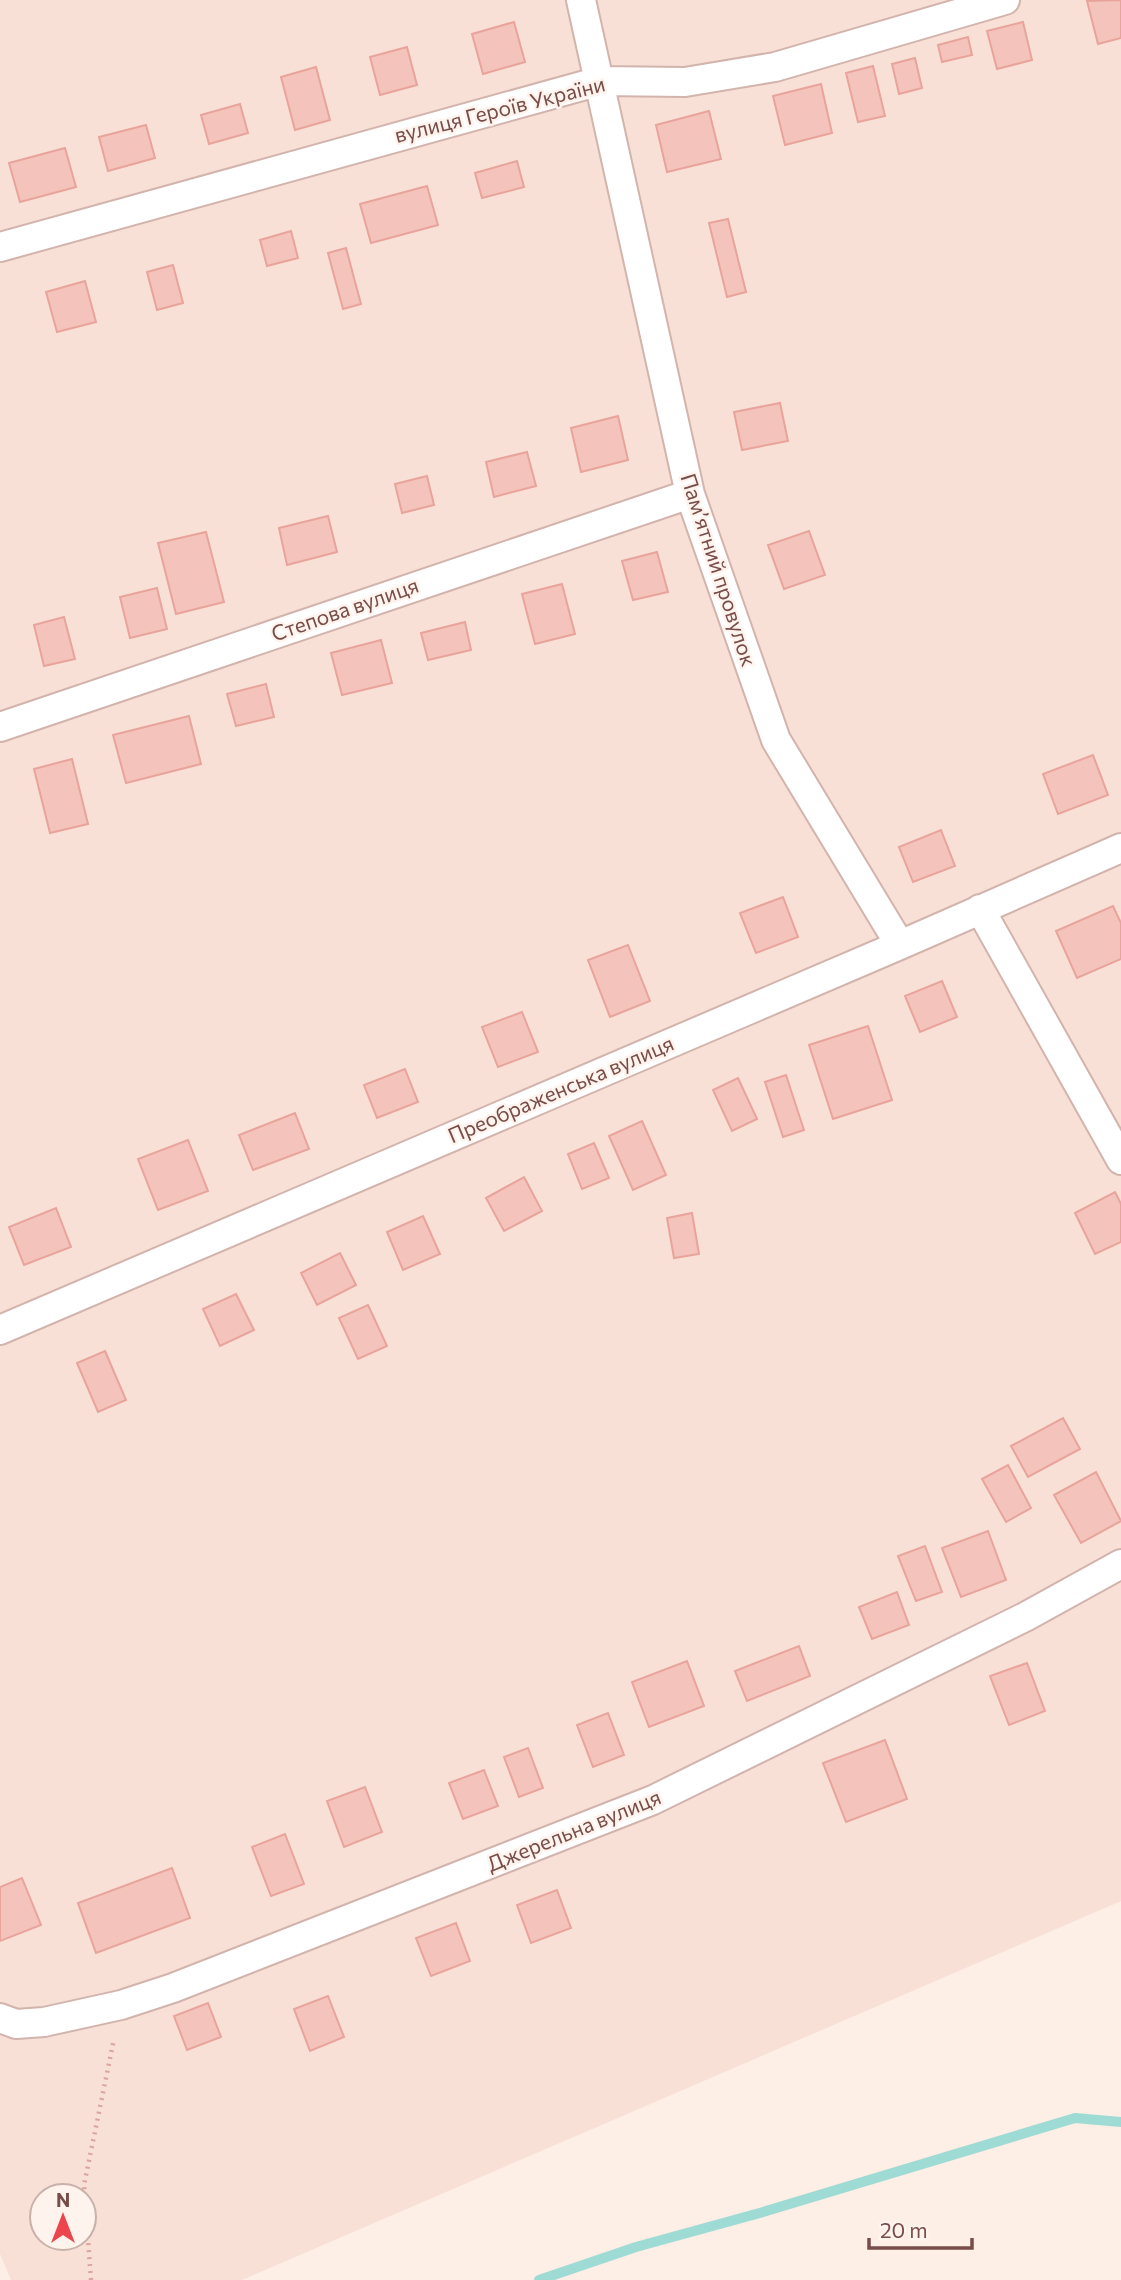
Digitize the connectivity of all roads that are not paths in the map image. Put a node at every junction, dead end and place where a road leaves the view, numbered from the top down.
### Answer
1 (582, 0) edge
2 (1004, 0) edge
3 (600, 81) junction
4 (0, 247) edge
5 (690, 494) junction
6 (0, 727) edge
7 (1121, 848) edge
8 (980, 909) junction
9 (900, 945) junction
10 (1121, 1160) edge
11 (0, 1330) edge
12 (1121, 1564) edge
13 (0, 2018) edge

1 - 3 street, Пам’ятний провулок
2 - 3 street, вулиця Героїв України
3 - 4 street, вулиця Героїв України
3 - 5 street, Пам’ятний провулок
5 - 6 street, Степова вулиця
5 - 9 street, Пам’ятний провулок
7 - 8 street, Преображенська вулиця
8 - 9 street, Преображенська вулиця
8 - 10 street
9 - 11 street, Преображенська вулиця
12 - 13 street, Джерельна вулиця

